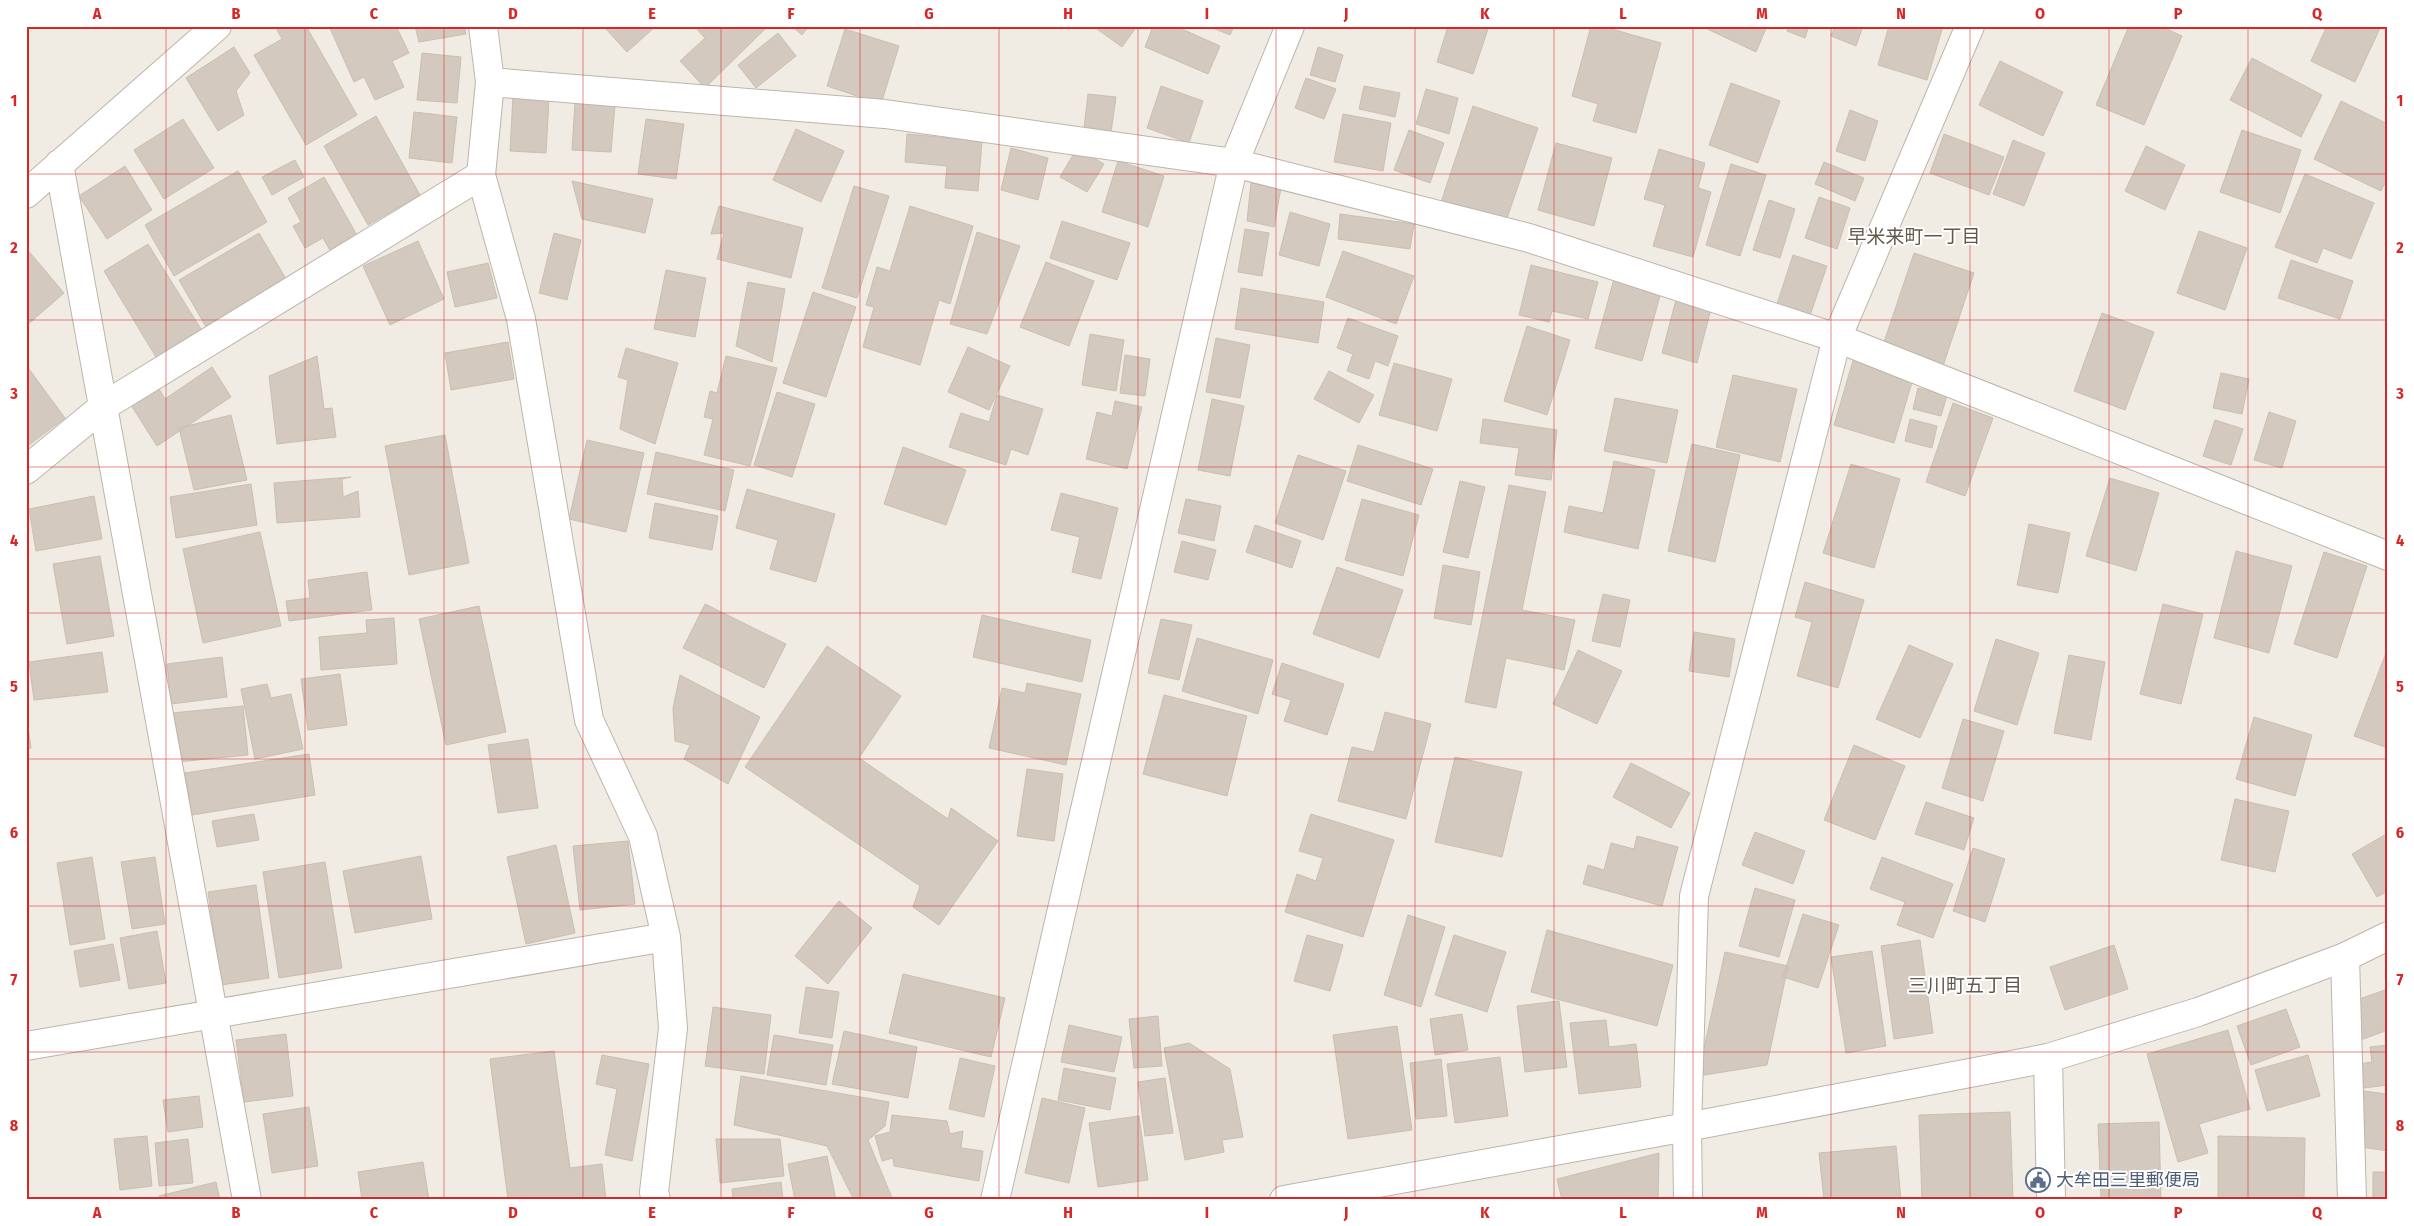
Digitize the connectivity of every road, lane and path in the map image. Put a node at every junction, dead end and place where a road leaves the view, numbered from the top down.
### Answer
1 (217, 26) edge
2 (483, 26) edge
3 (1290, 26) edge
4 (1970, 26) edge
5 (490, 82) junction
6 (1234, 163) junction
7 (60, 164) junction
8 (480, 175) junction
9 (26, 194) edge
10 (1838, 338) junction
11 (104, 406) junction
12 (26, 470) edge
13 (2388, 556) edge
14 (2388, 936) edge
15 (666, 937) junction
16 (2346, 957) junction
17 (212, 1014) junction
18 (26, 1046) edge
19 (2048, 1058) junction
20 (1686, 1127) junction
21 (1329, 1196) edge
22 (247, 1200) edge
23 (656, 1200) edge
24 (995, 1200) edge
25 (1284, 1200) edge
26 (1688, 1200) edge
27 (2051, 1200) edge
28 (2352, 1200) edge

1 - 7 street
2 - 5 street
3 - 6 street
4 - 10 street
5 - 6 street
5 - 8 street
6 - 10 street
6 - 24 street
7 - 9 street
7 - 11 street
8 - 11 street
8 - 15 street
10 - 13 street
10 - 20 street
11 - 12 street
11 - 17 street
14 - 16 street
15 - 17 street
15 - 23 street
16 - 19 street
16 - 28 street
17 - 18 street
17 - 22 street
19 - 20 street
19 - 27 street
20 - 21 street
20 - 26 street
21 - 25 street

